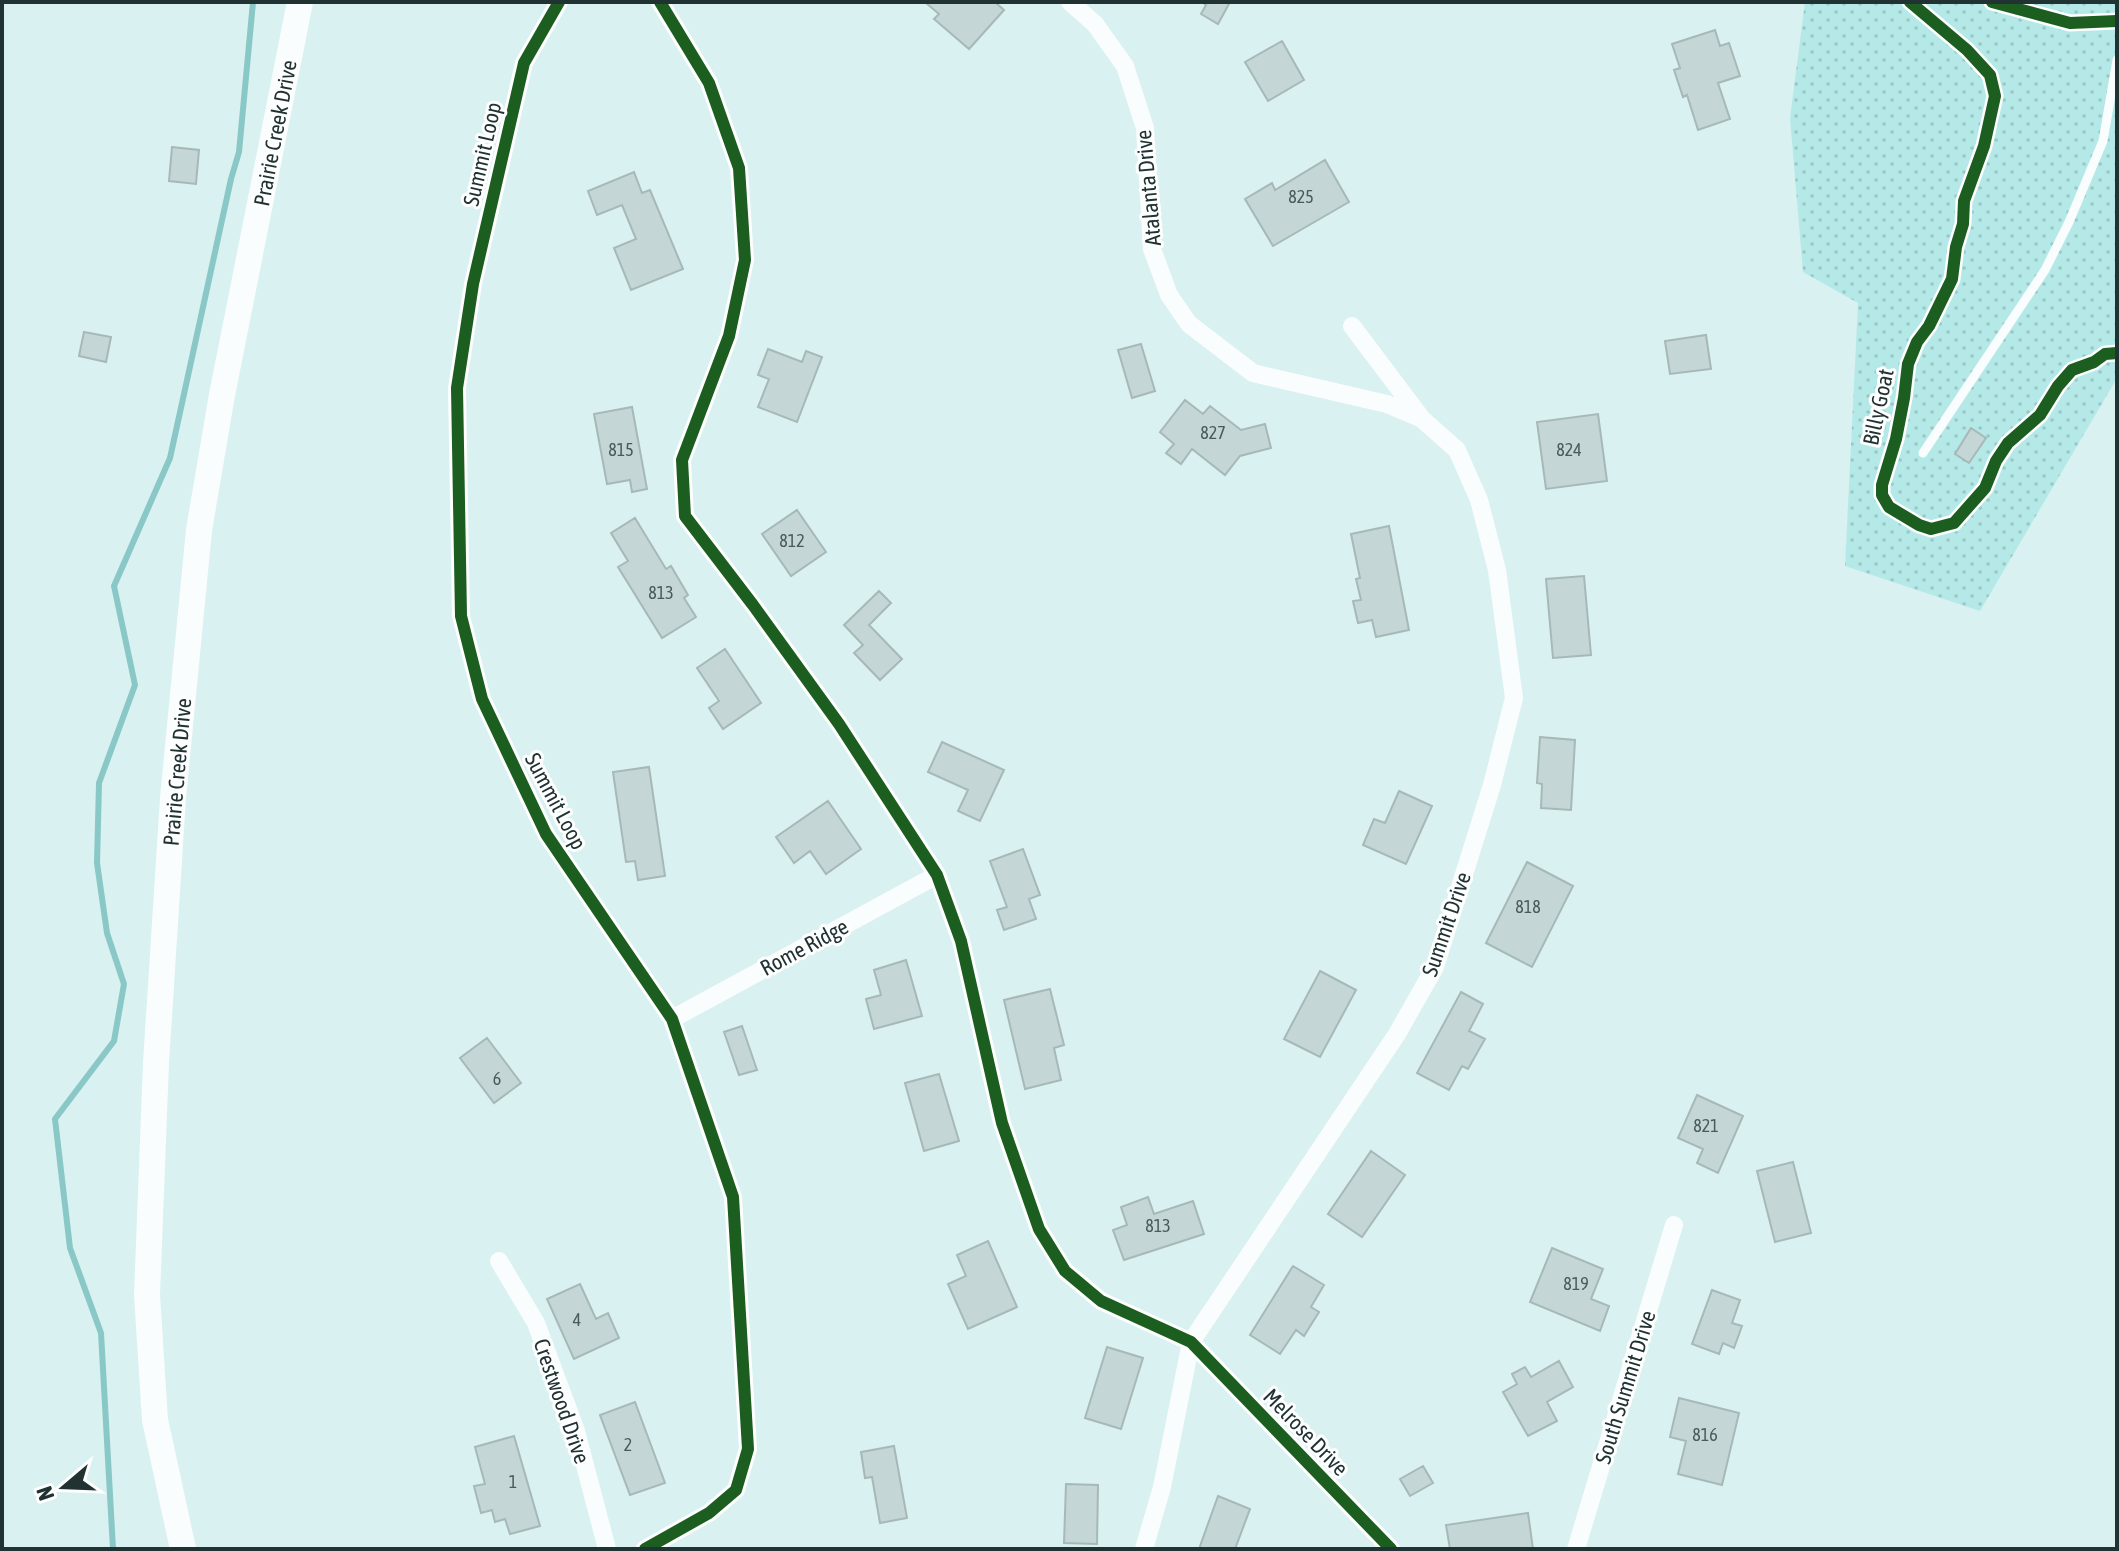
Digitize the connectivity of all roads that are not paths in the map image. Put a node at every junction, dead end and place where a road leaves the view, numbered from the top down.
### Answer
1 (300, 2) edge
2 (559, 2) edge
3 (660, 2) edge
4 (1070, 2) edge
5 (2117, 60) edge
6 (1352, 326) dead end
7 (1422, 419) junction
8 (1923, 453) dead end
9 (937, 875) junction
10 (672, 1019) junction
11 (1674, 1225) dead end
12 (499, 1261) dead end
13 (1191, 1342) junction
14 (183, 1549) edge
15 (607, 1549) edge
16 (645, 1549) edge
17 (1144, 1549) edge
18 (1391, 1549) edge
19 (1576, 1549) edge

1 - 14 main road, Prairie Creek Drive
2 - 10 street, Summit Loop
3 - 9 street
4 - 7 street, Atalanta Drive
5 - 8 lane
6 - 7 street, Summit Drive
7 - 13 street, Summit Drive
9 - 10 street, Rome Ridge
9 - 13 street
10 - 16 street, Summit Loop
11 - 19 street, South Summit Drive
12 - 15 street, Crestwood Drive
13 - 17 street, Summit Drive
13 - 18 street, Melrose Drive

